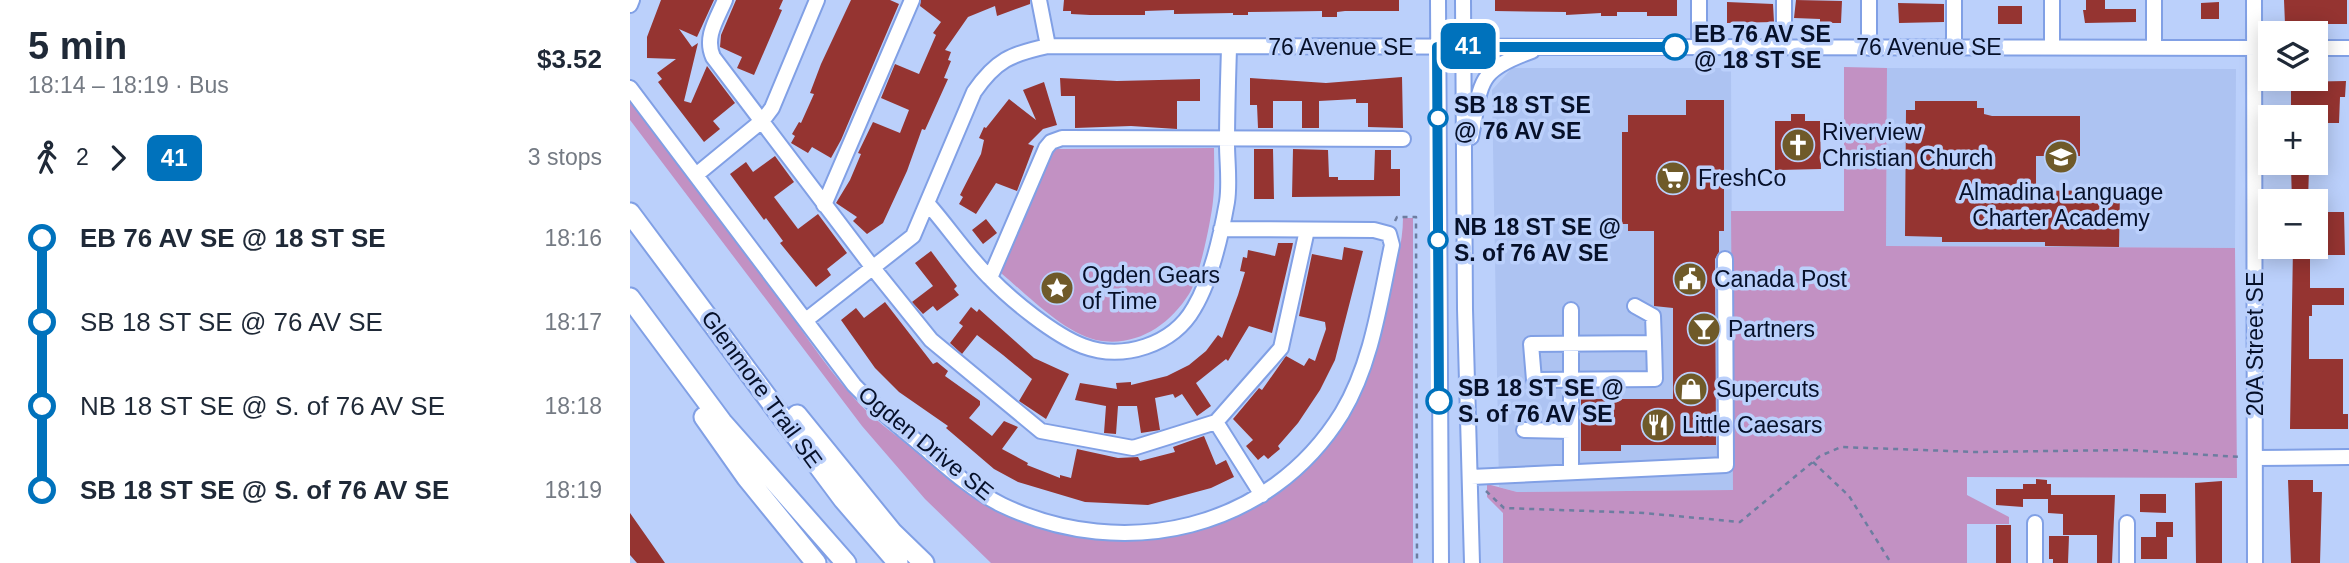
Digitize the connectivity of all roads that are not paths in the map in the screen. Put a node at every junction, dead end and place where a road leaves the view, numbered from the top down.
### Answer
1 (632, 0) edge
2 (725, 0) edge
3 (817, 0) edge
4 (912, 0) edge
5 (1039, 0) edge
6 (1438, 0) edge
7 (1463, 0) edge
8 (1699, 0) edge
9 (1784, 0) edge
10 (1869, 0) edge
11 (1954, 0) edge
12 (2052, 0) edge
13 (2154, 0) edge
14 (2254, 0) edge
15 (630, 5) edge
16 (1048, 46) junction
17 (1464, 46) junction
18 (1437, 47) junction
19 (1543, 47) junction
20 (1699, 47) junction
21 (1784, 47) junction
22 (1954, 47) junction
23 (2052, 47) junction
24 (1229, 48) junction
25 (1869, 48) junction
26 (2154, 48) junction
27 (2254, 48) junction
28 (2258, 48) edge
29 (2328, 48) edge
30 (2349, 48) edge
31 (630, 88) edge
32 (763, 121) junction
33 (1227, 138) junction
34 (1403, 139) dead end
35 (1465, 165) junction
36 (696, 175) junction
37 (928, 204) junction
38 (824, 205) junction
39 (630, 213) edge
40 (1221, 229) junction
41 (1307, 230) junction
42 (1725, 259) dead end
43 (873, 268) junction
44 (990, 278) junction
45 (630, 300) edge
46 (1635, 306) dead end
47 (1571, 310) dead end
48 (806, 320) junction
49 (1572, 341) junction
50 (1654, 343) junction
51 (749, 369) junction
52 (1572, 380) junction
53 (1216, 422) junction
54 (1524, 430) dead end
55 (1571, 431) junction
56 (2349, 457) edge
57 (2255, 458) junction
58 (1571, 472) junction
59 (1471, 477) junction
60 (1262, 495) junction
61 (2035, 523) dead end
62 (2127, 523) dead end
63 (816, 563) edge
64 (846, 563) edge
65 (898, 563) edge
66 (924, 563) edge
67 (1441, 563) edge
68 (1472, 563) edge
69 (2035, 563) edge
70 (2127, 563) edge
71 (2255, 563) edge

1 - 15 street
2 - 32 street
3 - 32 street
4 - 38 street
5 - 16 street
6 - 18 street
7 - 17 street
8 - 20 street
9 - 21 street
10 - 25 street
11 - 22 street
12 - 23 street
13 - 26 street
14 - 27 street, 20A Street SE
16 - 24 street, 76 Avenue SE
16 - 37 street, 76 Avenue SE
17 - 18 street, 76 Avenue SE
17 - 19 street, 76 Avenue SE
17 - 35 street
18 - 24 street, 76 Avenue SE
18 - 67 street
19 - 20 street, 76 Avenue SE
19 - 35 street
20 - 21 street, 76 Avenue SE
21 - 25 street, 76 Avenue SE
22 - 23 street, 76 Avenue SE
22 - 25 street, 76 Avenue SE
23 - 26 street, 76 Avenue SE
24 - 33 street
26 - 27 street, 76 Avenue SE
27 - 28 street, 76 Avenue SE
27 - 57 street, 20A Street SE
29 - 30 street
31 - 36 street, Ogden Drive SE
32 - 36 street
32 - 38 street
33 - 34 street
33 - 40 street
33 - 44 street
35 - 59 street
36 - 48 street, Ogden Drive SE
37 - 43 street, 76 Avenue SE
37 - 44 street
38 - 43 street
39 - 51 highway, Glenmore Trail SE
40 - 41 street
40 - 44 street
41 - 53 street
41 - 60 street, Ogden Drive SE
42 - 58 street
43 - 48 street, 76 Avenue SE
43 - 53 street
45 - 63 highway
45 - 64 highway, Glenmore Trail SE
46 - 50 street
47 - 49 street
48 - 60 street, Ogden Drive SE
49 - 50 street
49 - 52 street
49 - 52 street
50 - 52 street
51 - 65 highway, Glenmore Trail SE
51 - 66 highway
52 - 55 street
53 - 60 street
54 - 55 street
55 - 58 street
56 - 57 street
57 - 71 street, 20A Street SE
58 - 59 street
59 - 68 street
61 - 69 street
62 - 70 street

